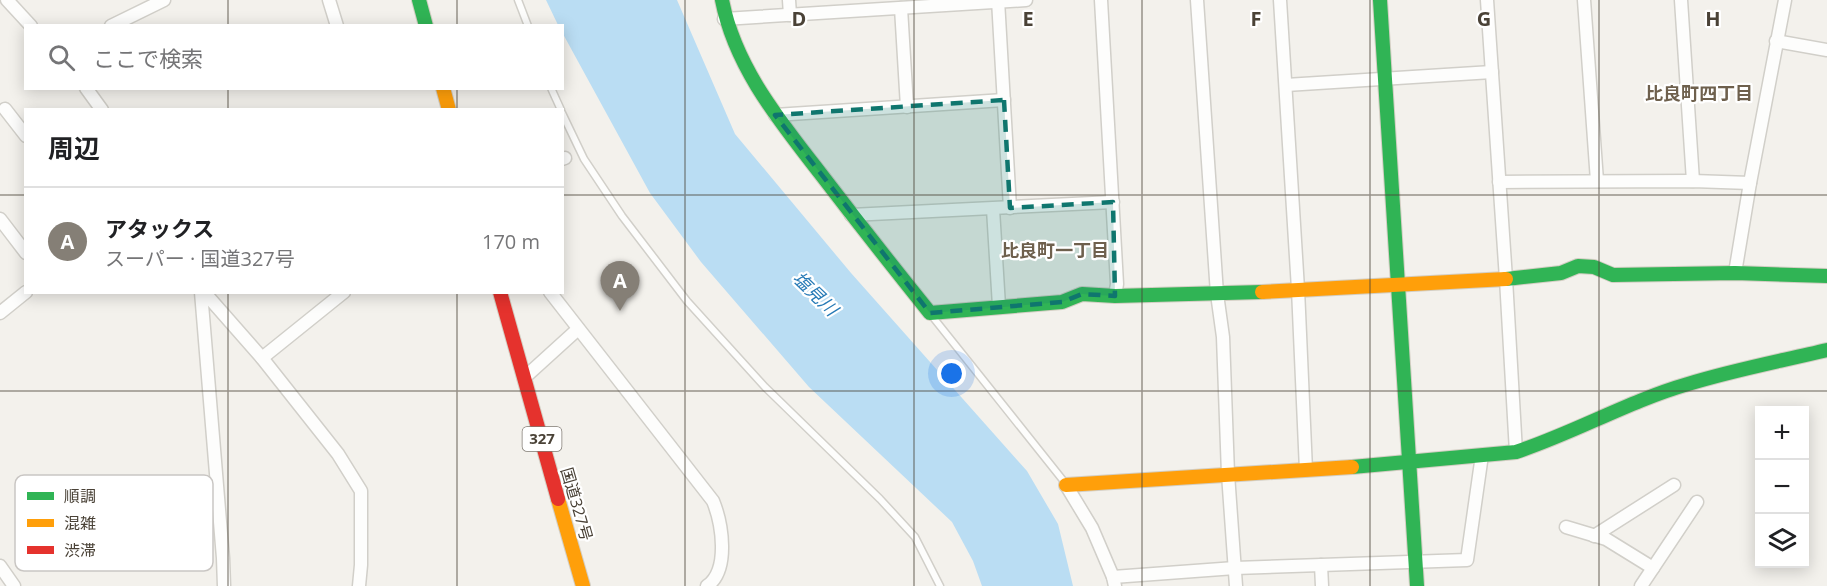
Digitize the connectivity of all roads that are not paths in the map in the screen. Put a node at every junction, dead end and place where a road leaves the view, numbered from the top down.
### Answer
1 (7, 0) edge
2 (164, 0) edge
3 (329, 0) edge
4 (419, 0) edge
5 (518, 0) edge
6 (722, 0) edge
7 (789, 0) edge
8 (1026, 0) edge
9 (1101, 0) edge
10 (1197, 0) edge
11 (1280, 0) edge
12 (1380, 0) edge
13 (1487, 0) edge
14 (1584, 0) edge
15 (1681, 0) edge
16 (1785, 0) edge
17 (998, 1) edge
18 (929, 3) edge
19 (861, 5) edge
20 (901, 8) junction
21 (790, 15) junction
22 (724, 19) junction
23 (29, 24) edge
24 (115, 24) edge
25 (336, 24) edge
26 (425, 24) edge
27 (527, 24) edge
28 (1776, 41) junction
29 (1827, 50) edge
30 (1492, 72) junction
31 (1384, 80) junction
32 (1286, 86) junction
33 (87, 90) edge
34 (444, 90) edge
35 (552, 90) edge
36 (1004, 100) junction
37 (907, 107) junction
38 (101, 108) edge
39 (448, 108) edge
40 (561, 108) edge
41 (5, 109) dead end
42 (564, 115) edge
43 (775, 115) junction
44 (24, 133) edge
45 (1597, 181) junction
46 (1693, 181) junction
47 (1499, 182) junction
48 (1750, 183) junction
49 (1113, 202) junction
50 (1010, 208) junction
51 (993, 209) junction
52 (851, 215) junction
53 (0, 219) edge
54 (24, 250) edge
55 (1736, 273) junction
56 (1827, 276) edge
57 (1506, 279) junction
58 (1399, 284) junction
59 (1298, 289) junction
60 (24, 294) edge
61 (203, 294) edge
62 (205, 294) edge
63 (342, 294) edge
64 (501, 294) edge
65 (552, 294) edge
66 (1217, 294) junction
67 (1115, 296) junction
68 (999, 306) junction
69 (0, 313) edge
70 (930, 313) junction
71 (578, 329) junction
72 (1827, 350) edge
73 (262, 358) junction
74 (524, 378) junction
75 (1515, 452) junction
76 (1482, 455) junction
77 (1409, 463) junction
78 (1306, 470) junction
79 (1228, 474) junction
80 (1066, 484) junction
81 (1674, 485) dead end
82 (1697, 502) dead end
83 (1566, 527) dead end
84 (1594, 536) junction
85 (1416, 561) junction
86 (1321, 564) junction
87 (0, 566) edge
88 (1235, 568) junction
89 (1653, 568) junction
90 (1114, 582) edge
91 (14, 586) edge
92 (224, 586) edge
93 (359, 586) edge
94 (583, 586) edge
95 (707, 586) edge
96 (940, 586) edge
97 (1236, 586) edge
98 (1322, 586) edge
99 (1417, 586) edge
100 (1641, 586) edge

1 - 23 street
2 - 24 street
3 - 25 street
4 - 26 main road
5 - 27 lane
6 - 22 main road
7 - 21 street
8 - 17 street
9 - 49 street
10 - 66 street
11 - 32 street
12 - 31 main road
13 - 30 street
14 - 45 street
15 - 46 street
16 - 28 street
17 - 18 street
17 - 36 street
18 - 20 street
19 - 20 street
19 - 21 street
20 - 37 street
21 - 22 street
22 - 43 main road
28 - 29 street
28 - 48 street
30 - 31 street
30 - 47 street
31 - 32 street
31 - 58 main road
32 - 59 street
33 - 38 street
34 - 39 main road
35 - 40 lane
36 - 37 street
36 - 50 street
37 - 43 street
41 - 44 street
42 - 96 lane
43 - 52 main road
45 - 46 street
45 - 47 street
46 - 48 street
47 - 57 street
48 - 55 street
49 - 50 street
49 - 67 street
50 - 51 street
51 - 52 street
51 - 68 street
52 - 70 main road
53 - 54 street
55 - 56 main road
55 - 57 main road
57 - 58 main road
57 - 75 street
58 - 59 main road
58 - 77 main road
59 - 66 main road
59 - 78 street
60 - 69 street
61 - 92 street
62 - 73 street
63 - 73 street
64 - 74 main road, 国道327号 / 327
65 - 71 street
66 - 67 main road
66 - 79 street
67 - 68 main road
68 - 70 main road
70 - 80 lane
71 - 74 street
71 - 95 street
72 - 75 main road
73 - 93 street
74 - 94 main road, 国道327号 / 327
75 - 76 main road
76 - 77 main road
76 - 85 street
77 - 78 main road
77 - 85 main road
78 - 79 main road
79 - 80 main road
79 - 88 street
80 - 90 street
81 - 84 street
82 - 89 street
83 - 84 street
84 - 89 street
85 - 86 street
85 - 99 main road
86 - 88 street
86 - 98 street
87 - 91 street
88 - 90 street
88 - 97 street
89 - 100 street

